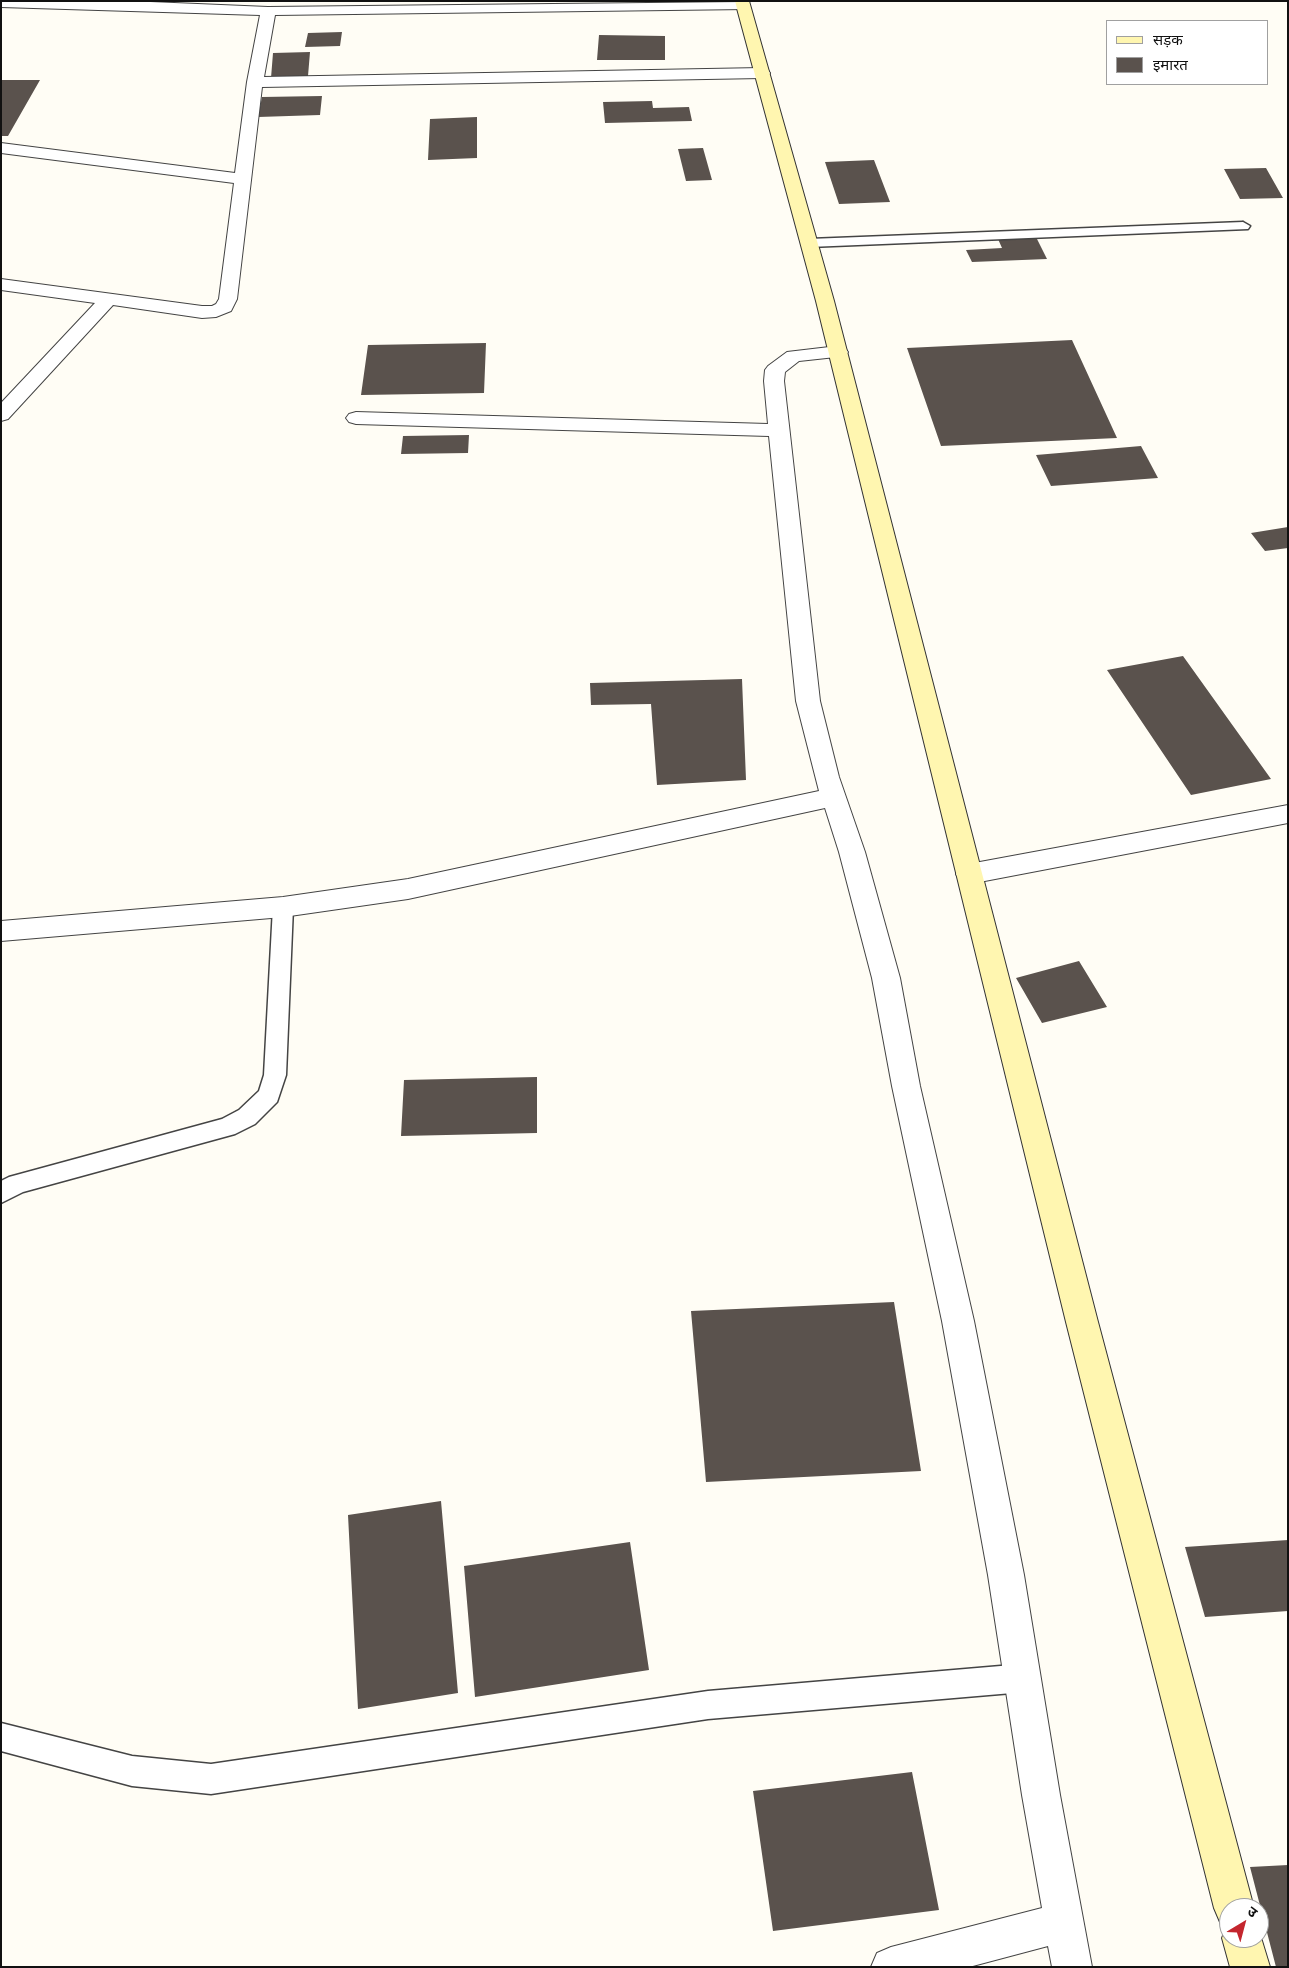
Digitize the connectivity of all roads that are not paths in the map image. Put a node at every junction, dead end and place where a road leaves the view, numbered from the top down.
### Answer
1 (1, 4) edge
2 (742, 4) edge
3 (268, 11) junction
4 (762, 73) junction
5 (255, 82) junction
6 (1, 148) edge
7 (242, 179) junction
8 (1243, 226) dead end
9 (809, 243) junction
10 (1, 284) edge
11 (108, 300) junction
12 (838, 352) junction
13 (1, 415) edge
14 (356, 418) dead end
15 (779, 430) junction
16 (834, 797) junction
17 (1288, 814) edge
18 (969, 874) junction
19 (283, 907) junction
20 (1, 931) edge
21 (1, 1193) edge
22 (1024, 1678) junction
23 (1, 1736) edge
24 (1231, 1898) edge
25 (1064, 1922) junction
26 (1245, 1948) edge
27 (891, 1967) edge
28 (1072, 1967) edge
29 (1250, 1967) edge

1 - 3 street
2 - 3 street
2 - 4 street
3 - 5 street
4 - 5 street
4 - 9 street
5 - 7 street
6 - 7 street
7 - 11 street
8 - 9 lane
9 - 12 street
10 - 11 street
11 - 13 street
12 - 15 street
12 - 18 street
14 - 15 street
15 - 16 street
16 - 19 street
16 - 22 street
17 - 18 street
18 - 24 street
19 - 20 street
19 - 21 lane
22 - 23 lane
22 - 25 street
25 - 27 street
25 - 28 street
26 - 29 street

